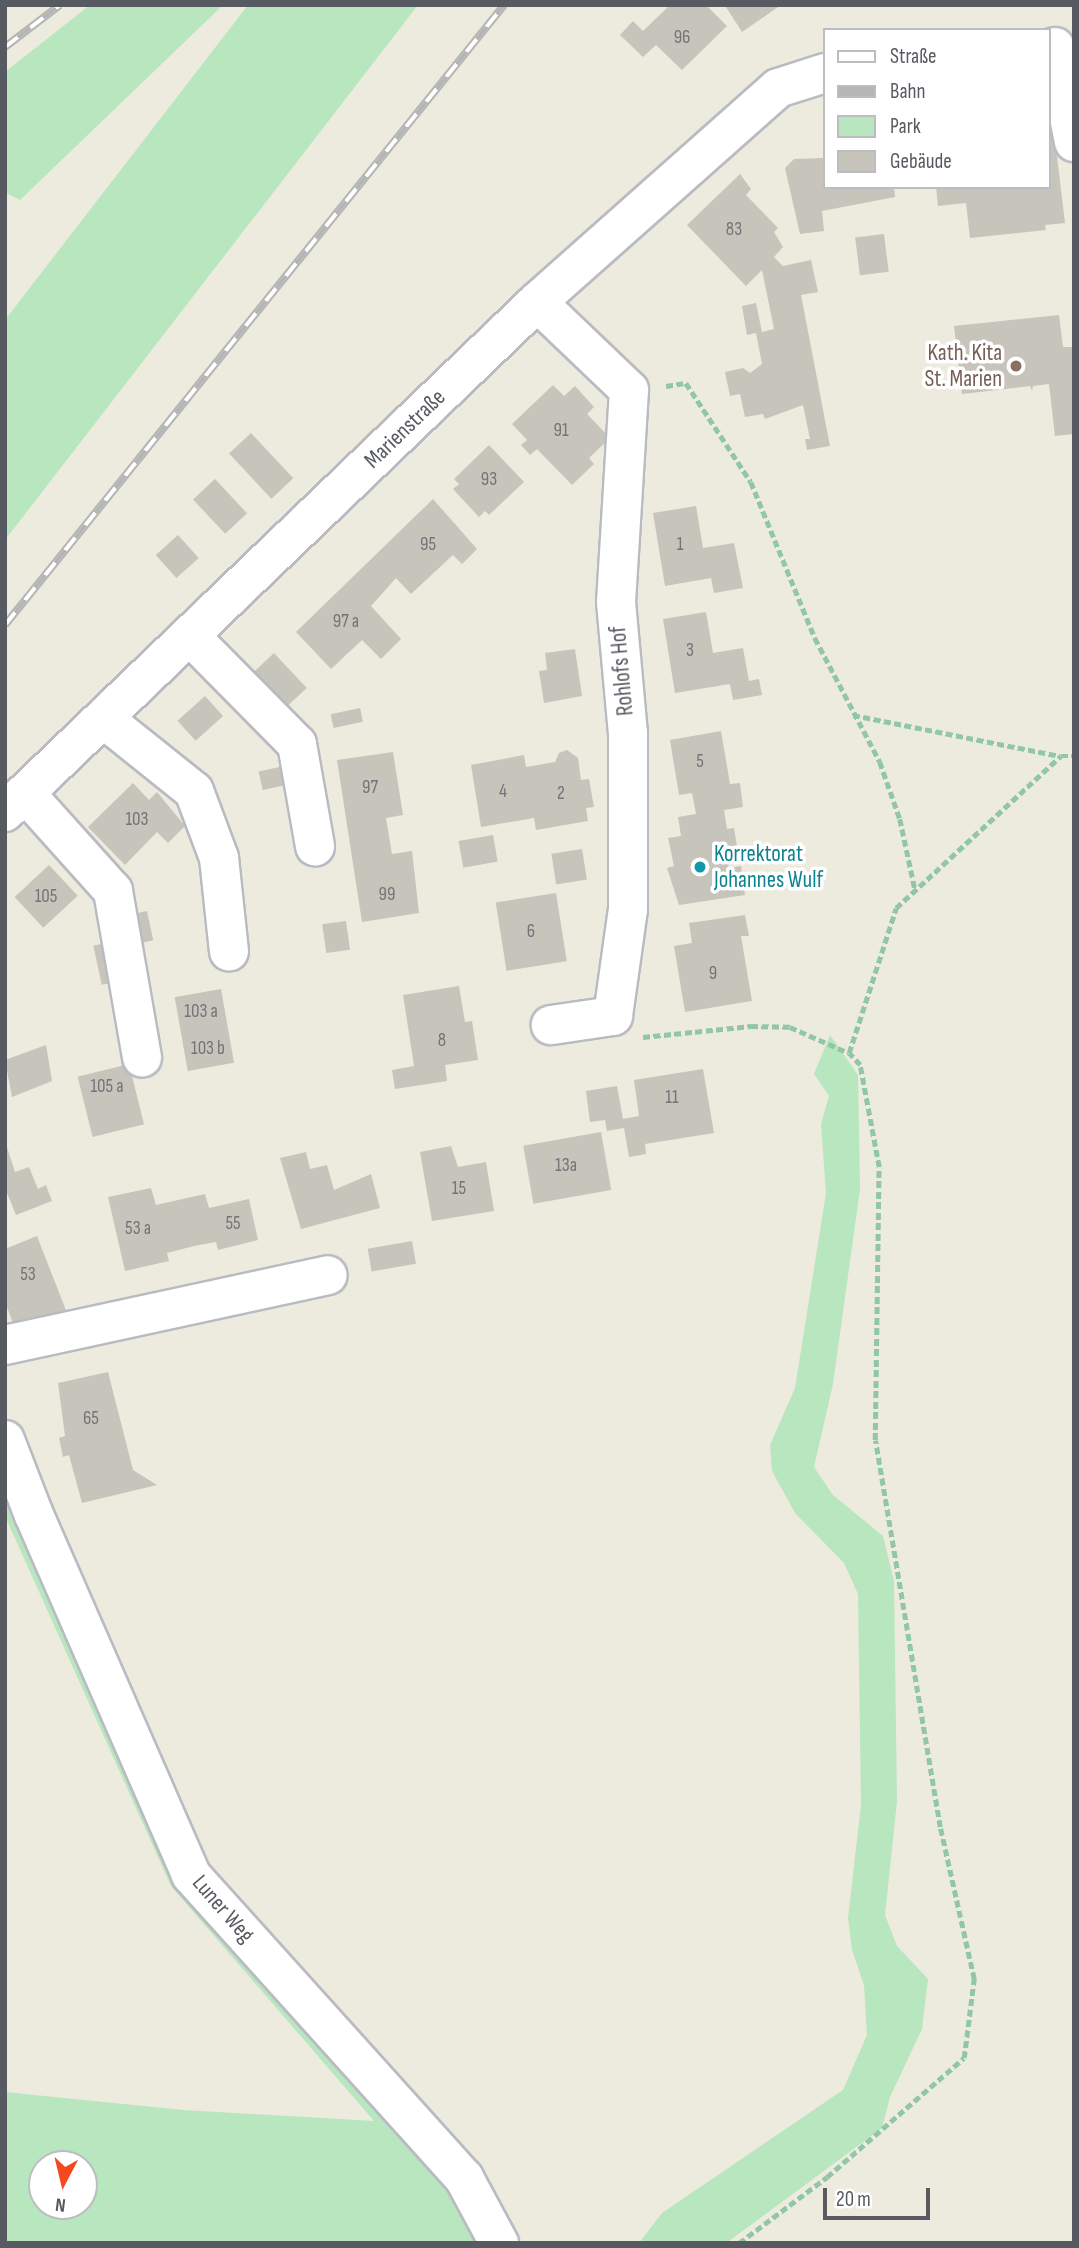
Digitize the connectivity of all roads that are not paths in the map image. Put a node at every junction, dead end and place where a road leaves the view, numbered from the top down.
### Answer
1 (1059, 47) edge
2 (824, 73) edge
3 (1074, 142) edge
4 (537, 302) junction
5 (190, 636) junction
6 (104, 719) junction
7 (16, 803) edge
8 (315, 846) dead end
9 (229, 951) dead end
10 (551, 1024) dead end
11 (142, 1058) dead end
12 (328, 1275) dead end
13 (5, 1345) edge
14 (5, 1440) edge
15 (499, 2243) edge

1 - 3 street
2 - 4 street, Marienstraße
4 - 5 street, Marienstraße
4 - 10 street, Rohlofs Hof
5 - 6 street, Marienstraße
5 - 8 street
6 - 7 street, Marienstraße
6 - 9 street
7 - 11 street
12 - 13 street
14 - 15 street, Luner Weg

